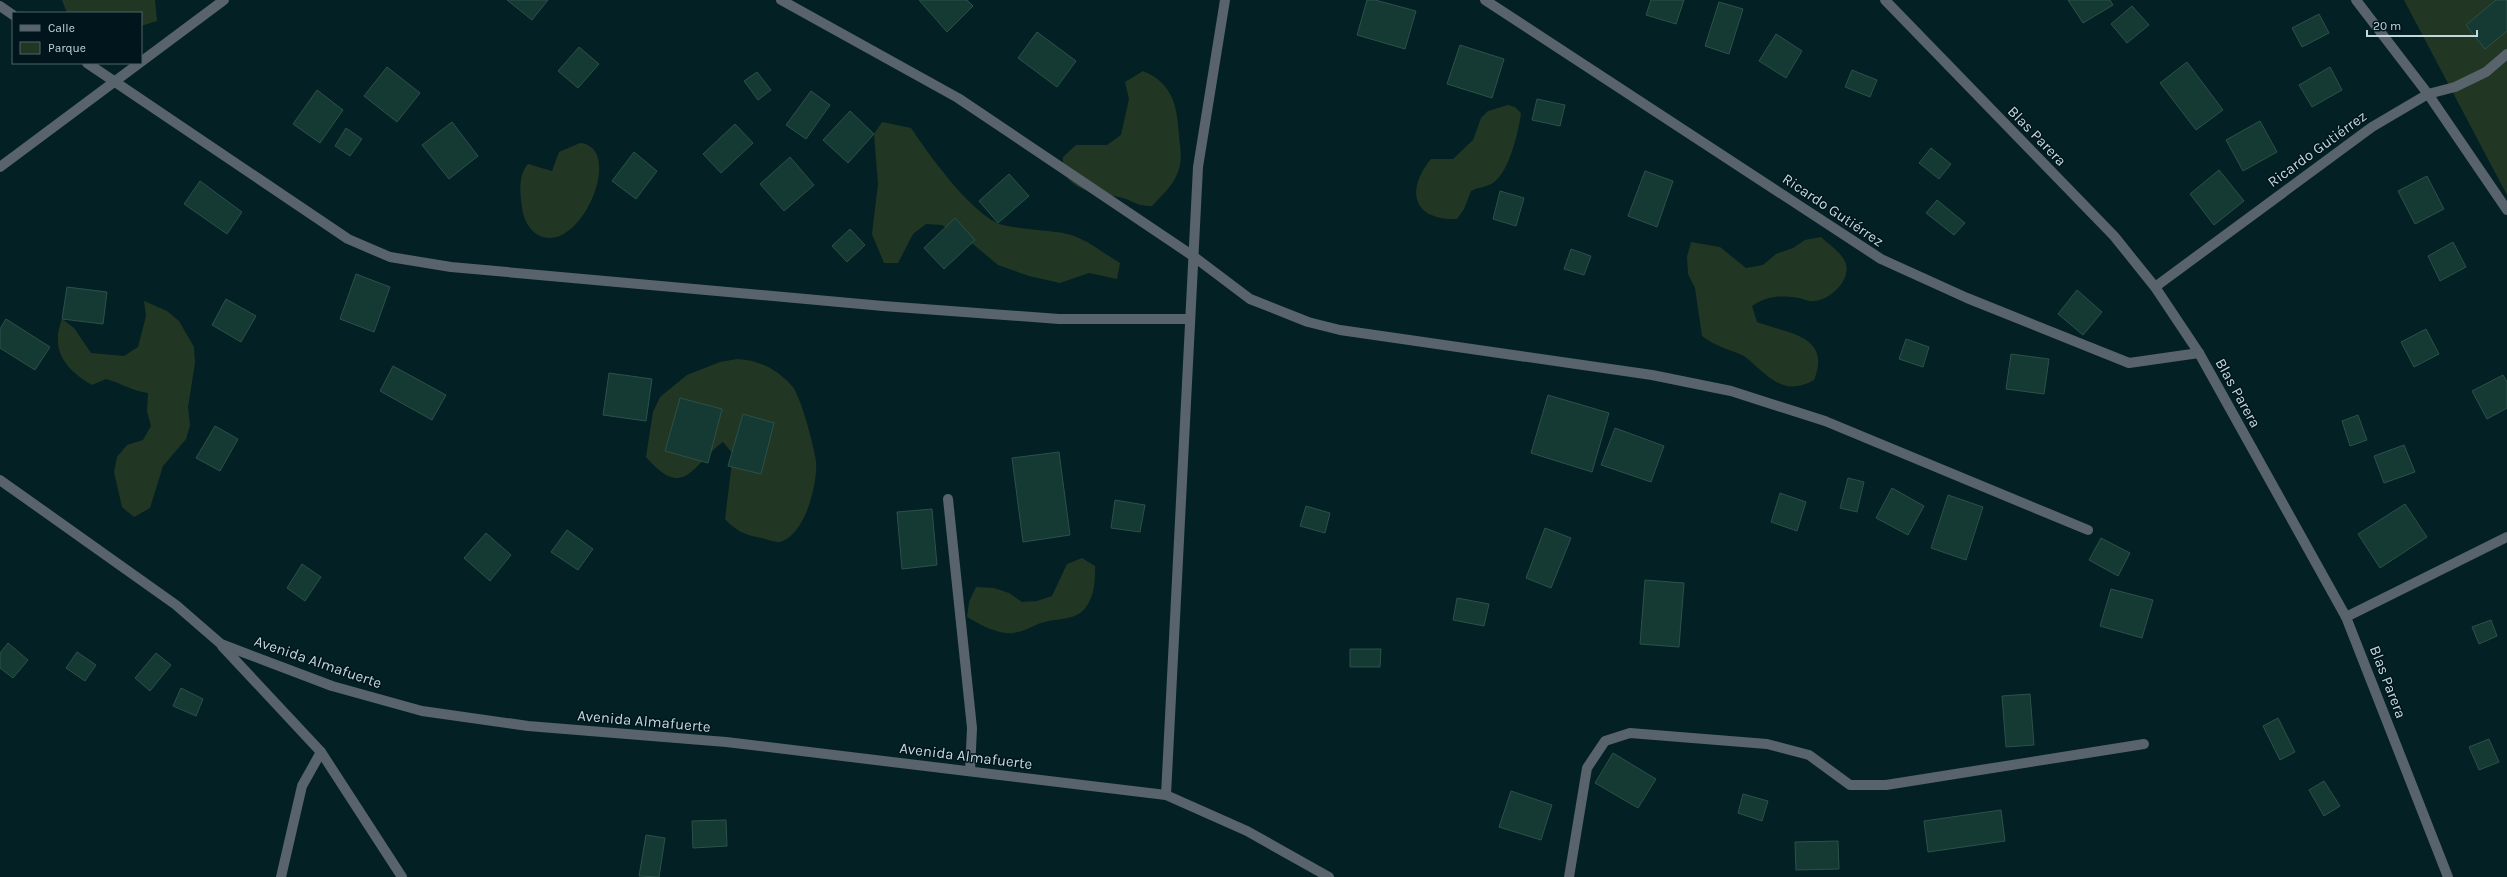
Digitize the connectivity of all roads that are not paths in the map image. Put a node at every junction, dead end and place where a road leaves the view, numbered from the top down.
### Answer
1 (224, 0) edge
2 (781, 0) edge
3 (1225, 0) edge
4 (1485, 0) edge
5 (1885, 0) edge
6 (2356, 0) edge
7 (0, 6) edge
8 (12, 14) edge
9 (2507, 54) edge
10 (142, 62) edge
11 (89, 64) edge
12 (140, 64) edge
13 (116, 82) junction
14 (2428, 94) junction
15 (0, 167) edge
16 (2507, 210) edge
17 (1193, 256) junction
18 (2155, 287) junction
19 (1189, 319) junction
20 (2199, 353) junction
21 (0, 480) edge
22 (948, 499) dead end
23 (2088, 530) dead end
24 (2507, 537) edge
25 (2346, 617) junction
26 (221, 644) junction
27 (2144, 744) dead end
28 (320, 752) junction
29 (970, 771) junction
30 (1166, 795) junction
31 (281, 877) edge
32 (402, 877) edge
33 (1329, 877) edge
34 (1569, 877) edge
35 (2448, 877) edge

1 - 10 street
2 - 17 street
3 - 17 street
4 - 20 street, Ricardo Gutiérrez
5 - 18 street, Blas Parera
6 - 14 street
7 - 8 street
9 - 14 street, Ricardo Gutiérrez
11 - 13 street
12 - 13 street
13 - 15 street
13 - 19 street
14 - 16 street
14 - 18 street, Ricardo Gutiérrez
17 - 19 street
17 - 23 street
18 - 20 street, Blas Parera
19 - 30 street
20 - 25 street, Blas Parera
21 - 26 street, Avenida Almafuerte
22 - 29 street
24 - 25 street
25 - 35 street, Blas Parera
26 - 28 street
26 - 29 street, Avenida Almafuerte
27 - 34 street
28 - 31 street
28 - 32 street
29 - 30 street, Avenida Almafuerte
30 - 33 street, Avenida Almafuerte

